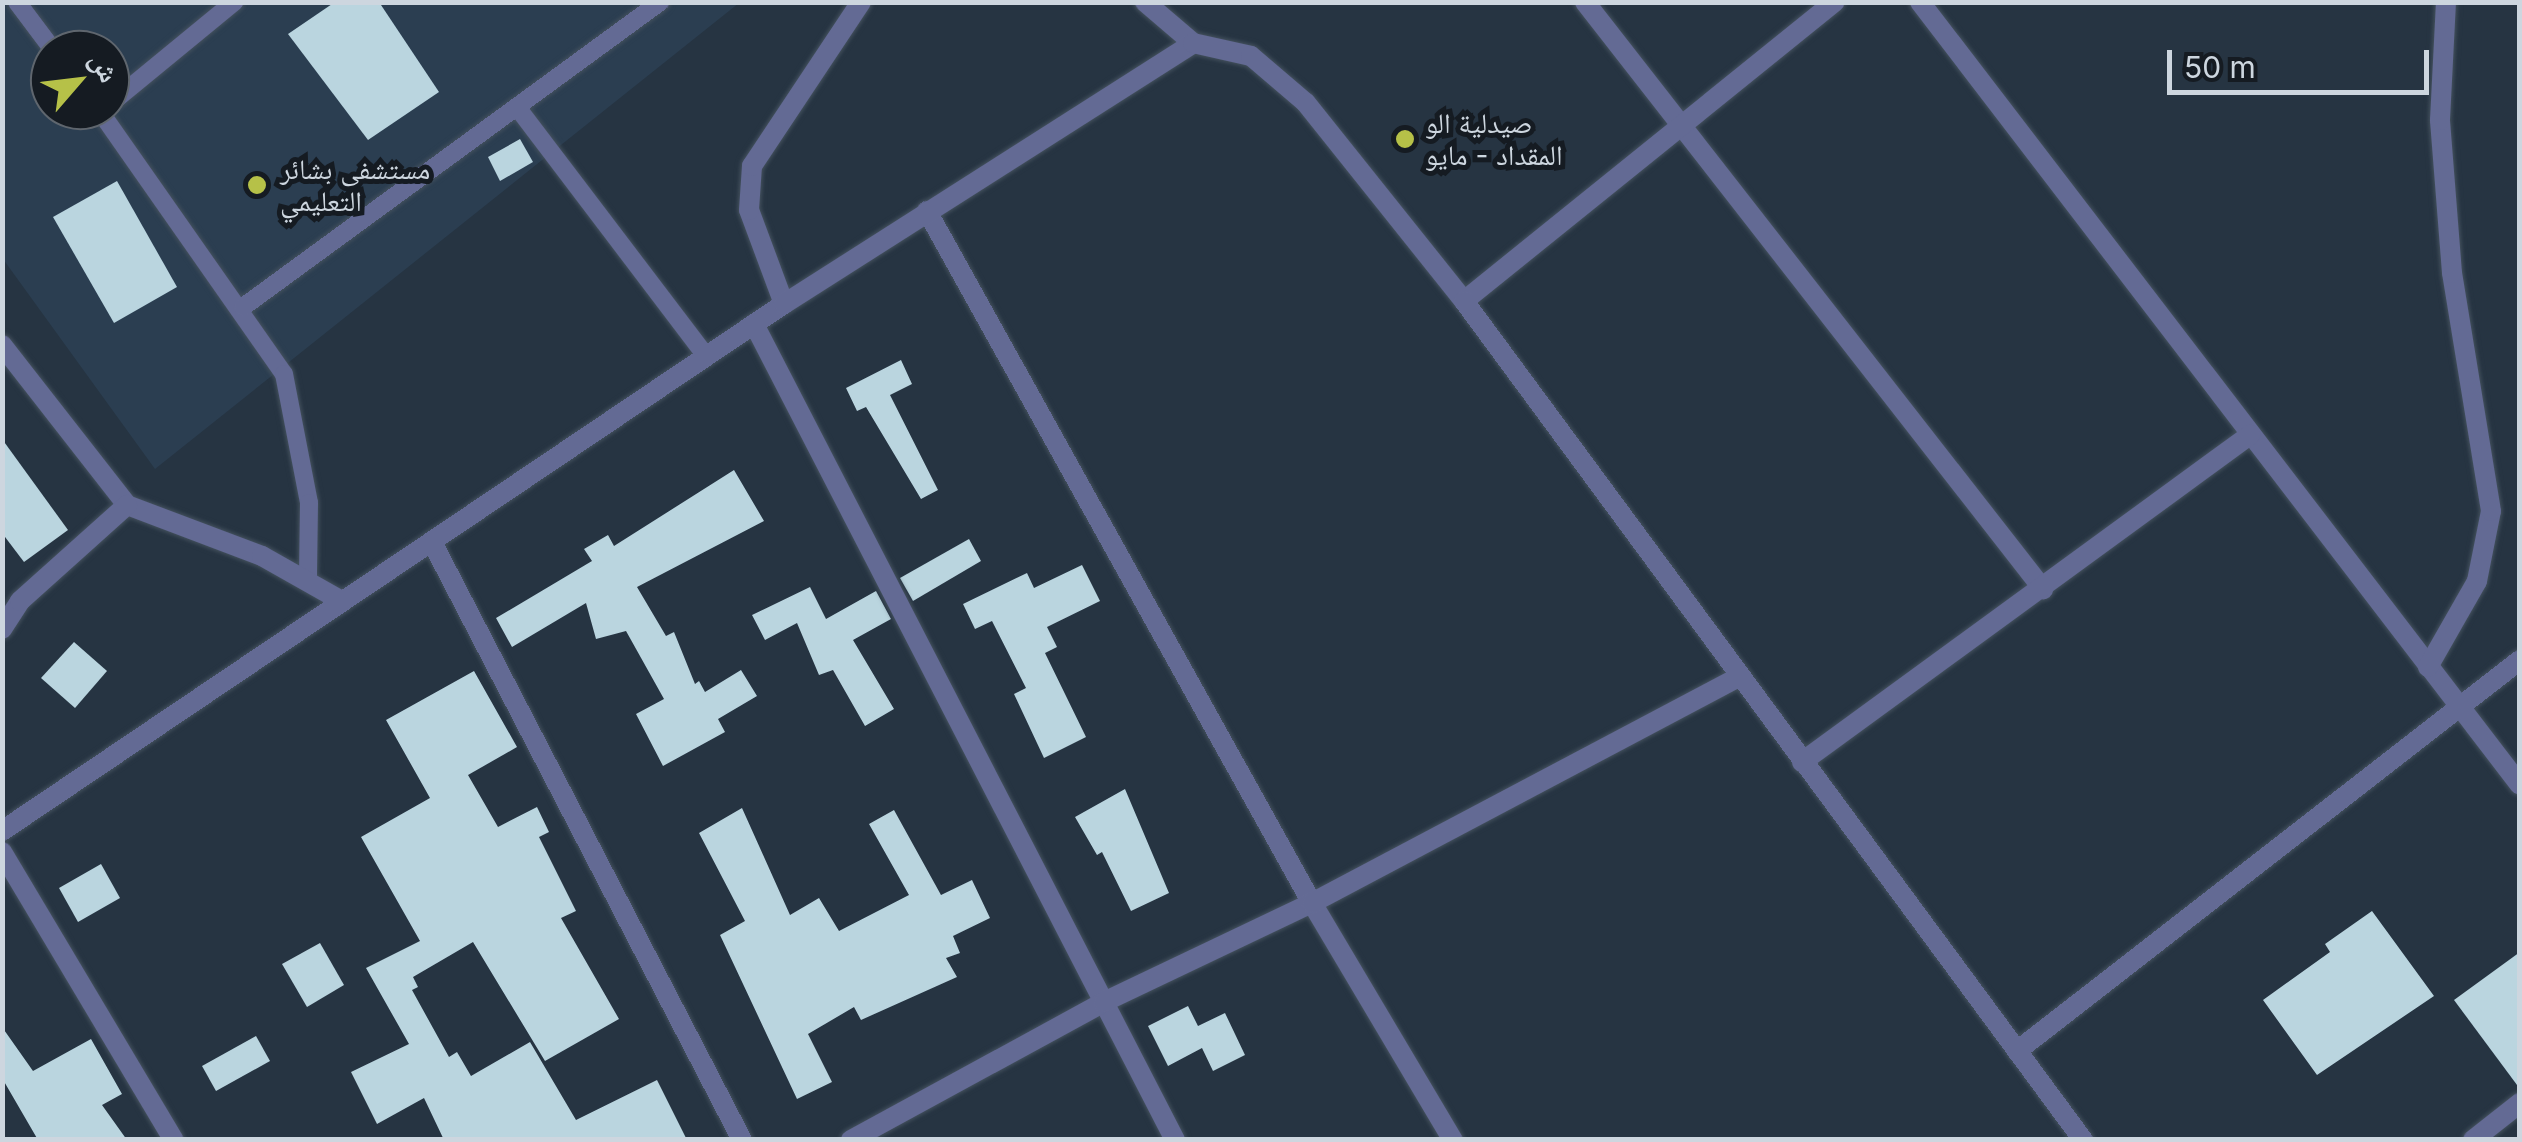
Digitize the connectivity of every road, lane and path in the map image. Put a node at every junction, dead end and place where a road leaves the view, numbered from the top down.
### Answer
1 (18, 2) edge
2 (234, 2) edge
3 (660, 2) edge
4 (861, 2) edge
5 (1145, 2) edge
6 (1585, 2) edge
7 (1834, 2) edge
8 (1920, 2) edge
9 (2446, 2) edge
10 (39, 30) edge
11 (1193, 43) junction
12 (130, 87) edge
13 (517, 107) junction
14 (1680, 129) junction
15 (118, 130) edge
16 (927, 211) junction
17 (1464, 301) junction
18 (784, 304) junction
19 (243, 307) junction
20 (754, 324) junction
21 (2, 345) edge
22 (706, 356) junction
23 (2250, 435) junction
24 (127, 505) junction
25 (432, 542) junction
26 (308, 578) junction
27 (2043, 588) junction
28 (342, 601) junction
29 (2, 628) edge
30 (2520, 660) edge
31 (2428, 667) junction
32 (1738, 678) junction
33 (2459, 706) junction
34 (1802, 762) junction
35 (2520, 785) edge
36 (2, 831) edge
37 (2, 852) edge
38 (1312, 903) junction
39 (1104, 1002) junction
40 (2017, 1051) junction
41 (2520, 1103) edge
42 (2483, 1137) edge
43 (174, 1140) edge
44 (742, 1140) edge
45 (851, 1140) edge
46 (1174, 1140) edge
47 (1453, 1140) edge
48 (2083, 1140) edge

1 - 10 lane
2 - 12 lane
3 - 13 lane
4 - 18 street
5 - 11 street
6 - 14 street
7 - 14 street
8 - 23 street
9 - 31 street
11 - 16 street
11 - 17 street
13 - 19 lane
13 - 22 lane
14 - 17 street
14 - 27 street
15 - 19 lane
16 - 18 street
16 - 38 street
17 - 32 street
18 - 20 street
19 - 26 lane
20 - 22 street
20 - 39 street
21 - 24 street
22 - 25 street
23 - 27 street
23 - 31 street
24 - 26 street
24 - 29 street
25 - 28 street
25 - 44 street
26 - 28 street
27 - 34 street
28 - 36 street
30 - 33 street
31 - 33 street
32 - 34 street
32 - 38 street
33 - 35 street
33 - 40 street
34 - 40 street
37 - 43 street
38 - 39 street
38 - 47 street
39 - 45 street
39 - 46 street
40 - 48 street
41 - 42 street

